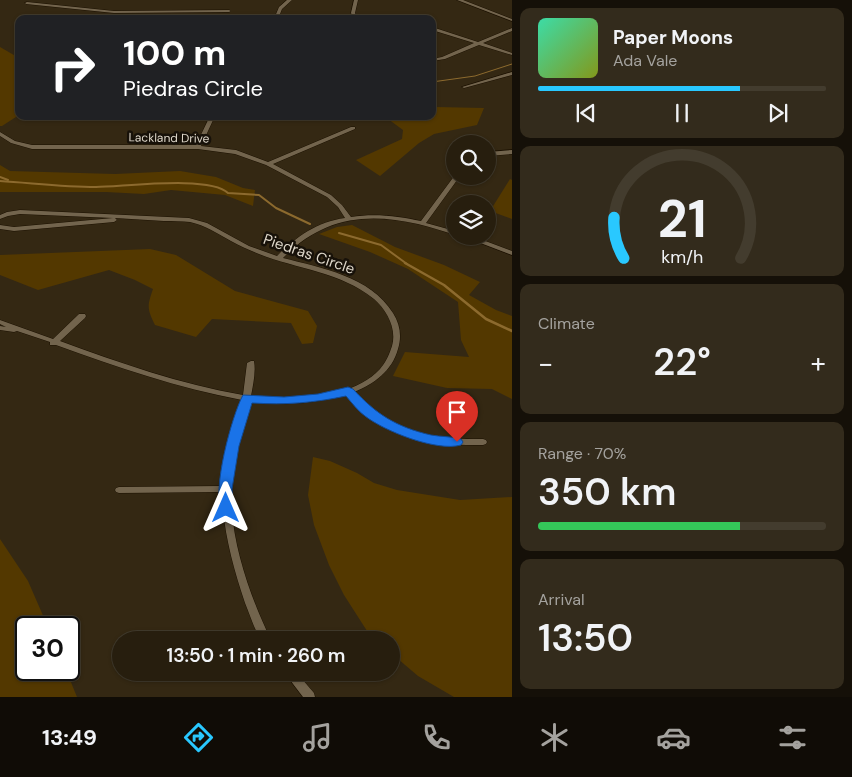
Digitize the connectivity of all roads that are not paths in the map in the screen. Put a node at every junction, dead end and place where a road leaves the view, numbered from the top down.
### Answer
1 (290, 0) edge
2 (356, 0) edge
3 (459, 0) edge
4 (27, 3) dead end
5 (230, 11) dead end
6 (157, 12) junction
7 (156, 15) edge
8 (277, 15) edge
9 (354, 15) edge
10 (512, 20) edge
11 (436, 29) edge
12 (512, 29) edge
13 (479, 43) junction
14 (512, 54) edge
15 (436, 59) edge
16 (512, 73) edge
17 (464, 87) dead end
18 (211, 120) edge
19 (353, 128) dead end
20 (0, 134) edge
21 (198, 147) junction
22 (512, 152) edge
23 (496, 153) edge
24 (268, 164) junction
25 (450, 185) edge
26 (0, 217) edge
27 (138, 218) junction
28 (349, 219) junction
29 (423, 223) junction
30 (0, 227) edge
31 (446, 229) edge
32 (490, 245) edge
33 (512, 253) edge
34 (279, 258) junction
35 (82, 316) dead end
36 (0, 322) edge
37 (0, 328) edge
38 (26, 332) junction
39 (54, 343) junction
40 (250, 363) dead end
41 (348, 391) junction
42 (248, 398) junction
43 (483, 442) dead end
44 (226, 489) junction
45 (119, 490) dead end
46 (260, 631) edge
47 (297, 681) edge
48 (310, 697) edge

1 - 8 street
2 - 9 street
3 - 10 street
4 - 6 street
5 - 6 street
6 - 7 street
11 - 13 street
12 - 13 street
13 - 14 street
13 - 15 street
16 - 17 street
18 - 21 street
19 - 24 street
20 - 21 street, Lackland Drive
21 - 24 street, Lackland Drive
22 - 23 street
24 - 28 street, Lackland Drive
25 - 29 street
26 - 27 street, Piedras Circle
27 - 30 street, Piedras Circle
27 - 34 street, Piedras Circle
28 - 29 street
28 - 34 street
29 - 31 street
32 - 33 street
34 - 41 street, Piedras Circle
35 - 39 street
36 - 38 street, Piedras Circle
37 - 38 street, Piedras Circle
38 - 39 street, Piedras Circle
39 - 42 street, Piedras Circle
40 - 42 street
41 - 42 street, Piedras Circle
41 - 43 street
42 - 44 street
44 - 45 street
44 - 46 street
47 - 48 street

